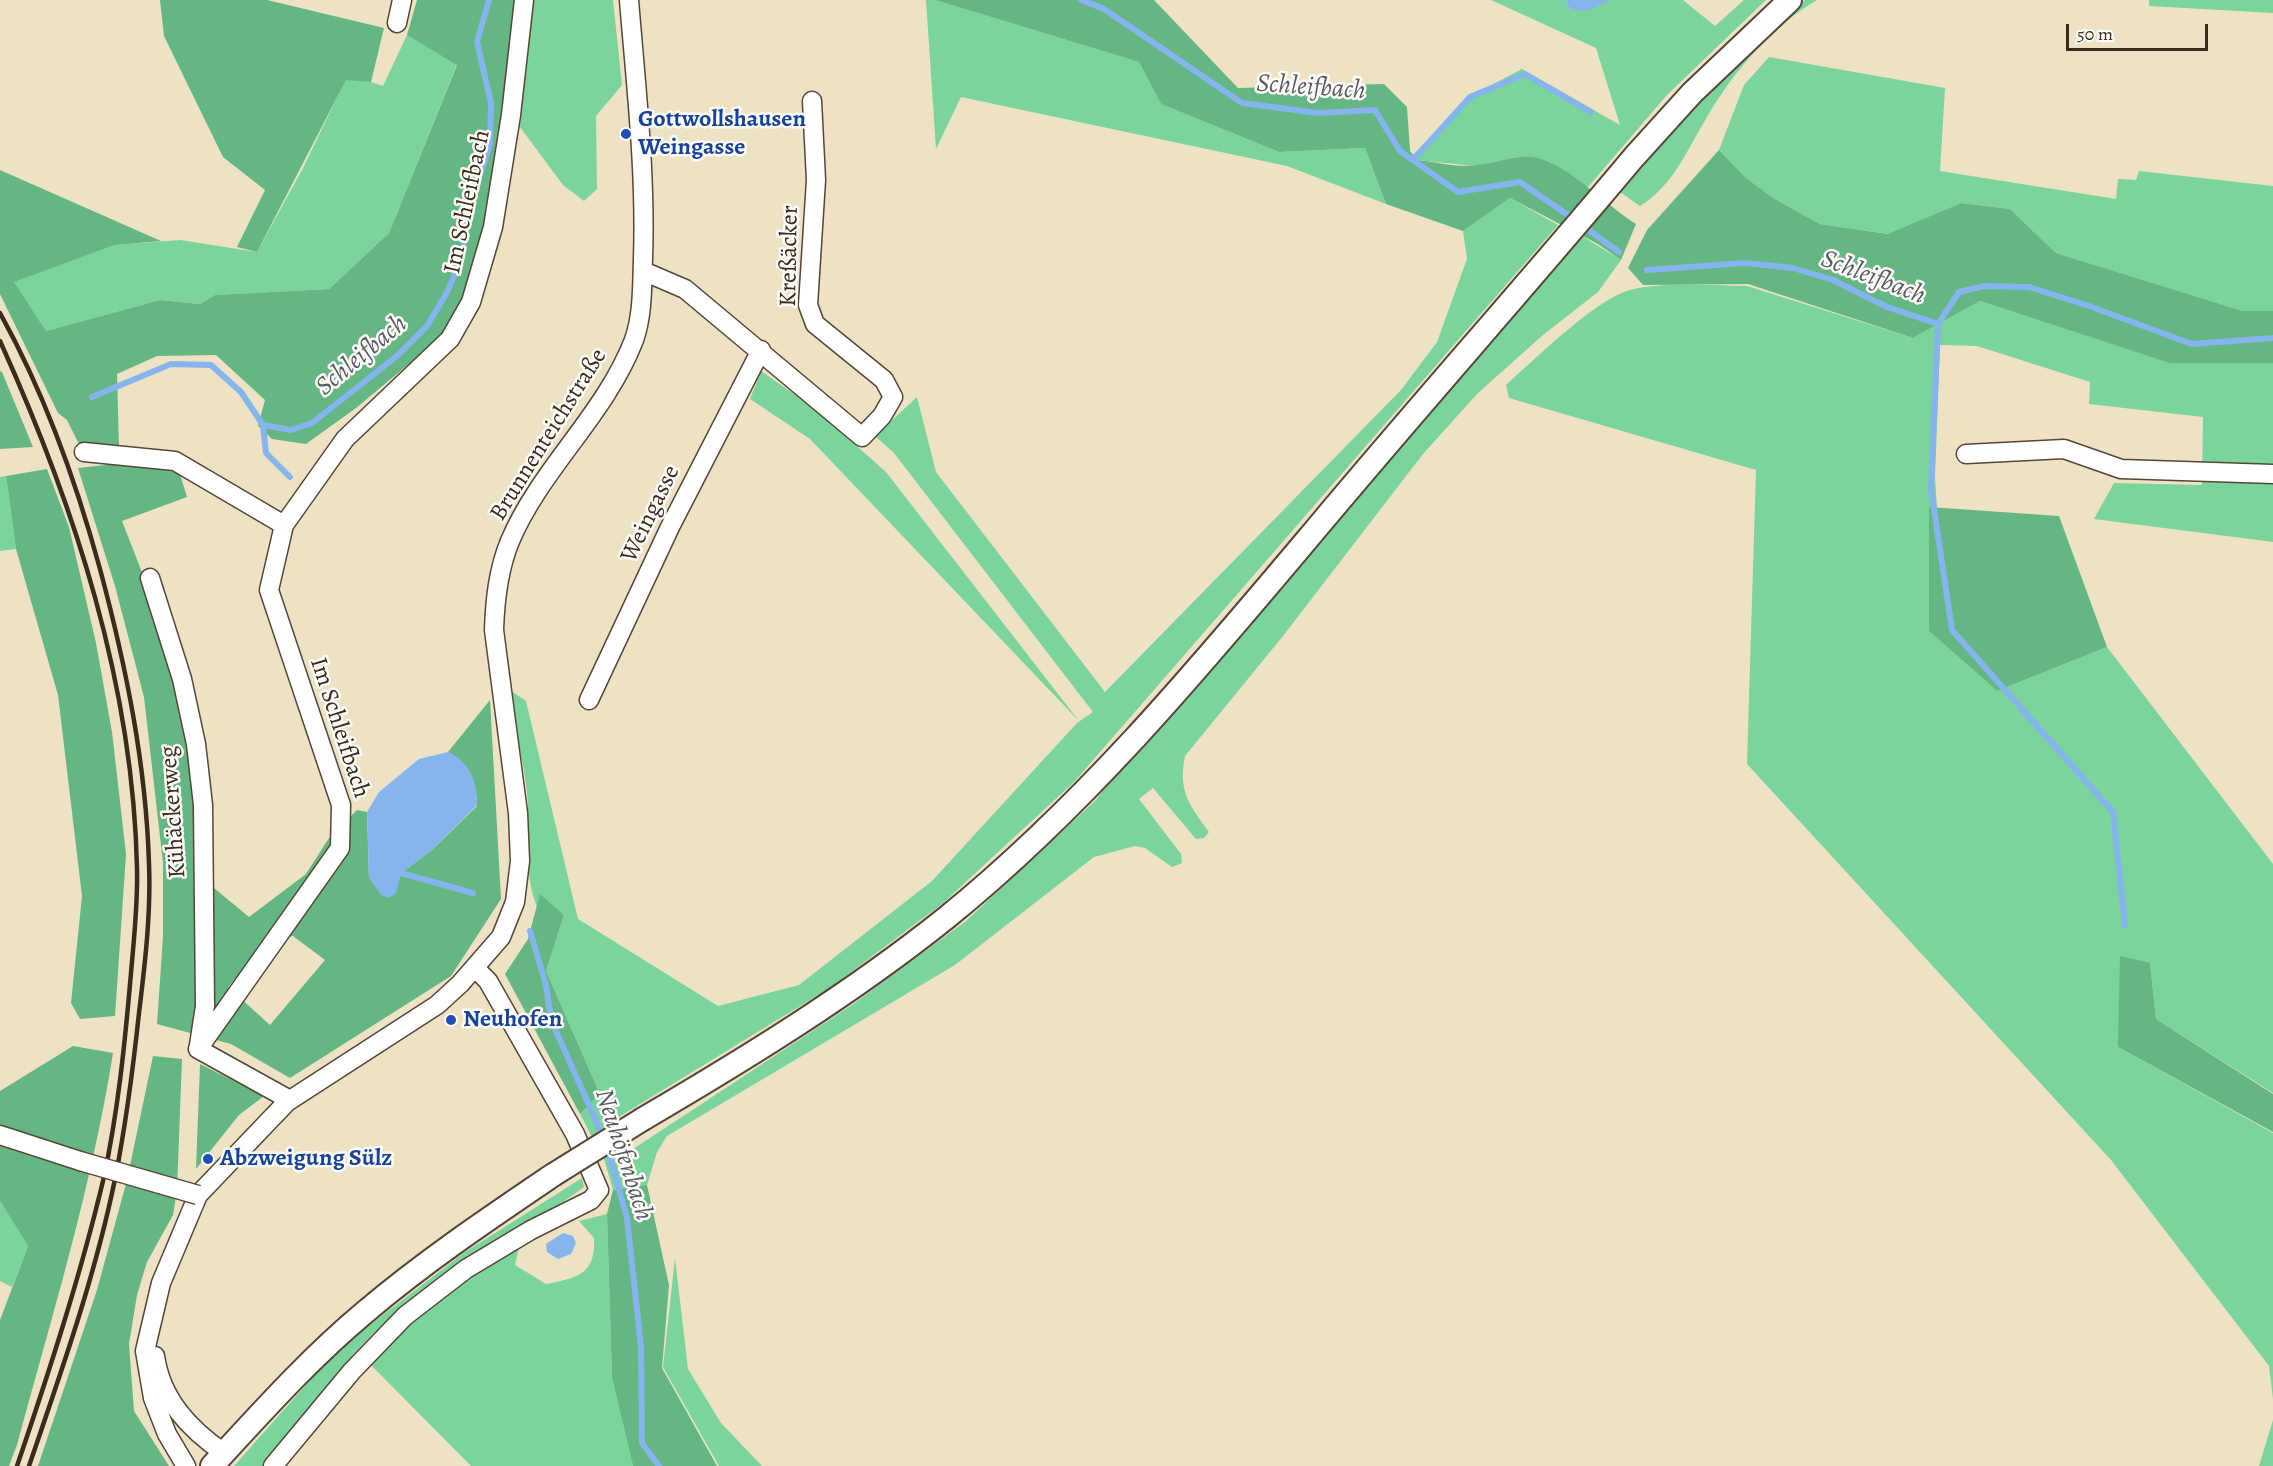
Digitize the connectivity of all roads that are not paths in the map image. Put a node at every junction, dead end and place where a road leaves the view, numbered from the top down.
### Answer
1 (402, 0) edge
2 (524, 0) edge
3 (629, 0) edge
4 (1790, 0) edge
5 (397, 23) dead end
6 (812, 101) dead end
7 (643, 271) junction
8 (760, 350) junction
9 (84, 452) dead end
10 (1966, 454) dead end
11 (2273, 474) edge
12 (284, 525) junction
13 (150, 578) dead end
14 (589, 700) dead end
15 (475, 968) junction
16 (198, 1049) junction
17 (290, 1100) junction
18 (0, 1135) edge
19 (198, 1195) junction
20 (150, 1324) junction
21 (218, 1460) edge
22 (186, 1466) edge
23 (273, 1466) edge

1 - 5 street
2 - 12 street, Im Schleifbach
3 - 7 street, Brunnenteichstraße
4 - 21 main road, bridge
6 - 8 street, Kreßäcker
7 - 8 street
7 - 15 street, Brunnenteichstraße
8 - 14 street, Weingasse
9 - 12 street
10 - 11 street
12 - 16 street, Im Schleifbach
13 - 16 street, Kühäckerweg
15 - 17 street, Brunnenteichstraße
15 - 23 street
16 - 17 street
17 - 19 street, Brunnenteichstraße
18 - 19 street, bridge
19 - 20 street
20 - 21 street
20 - 22 street

